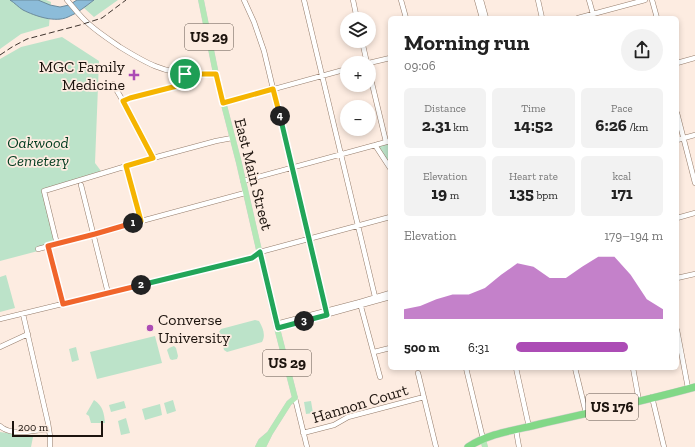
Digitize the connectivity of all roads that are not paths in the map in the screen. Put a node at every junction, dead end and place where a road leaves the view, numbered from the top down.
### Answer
1 (66, 0) edge
2 (201, 0) edge
3 (244, 0) edge
4 (304, 0) edge
5 (352, 0) edge
6 (402, 0) edge
7 (477, 0) edge
8 (481, 0) edge
9 (538, 0) edge
10 (589, 0) edge
11 (645, 0) edge
12 (652, 0) edge
13 (355, 12) edge
14 (593, 14) junction
15 (406, 16) edge
16 (481, 16) edge
17 (485, 16) edge
18 (542, 16) edge
19 (586, 16) edge
20 (656, 16) edge
21 (388, 58) edge
22 (695, 58) edge
23 (376, 61) edge
24 (679, 62) edge
25 (340, 71) edge
26 (185, 74) junction
27 (216, 74) junction
28 (322, 76) junction
29 (112, 84) dead end
30 (273, 89) junction
31 (375, 92) edge
32 (123, 101) junction
33 (223, 103) junction
34 (679, 121) edge
35 (695, 135) edge
36 (232, 138) junction
37 (683, 138) junction
38 (679, 139) edge
39 (388, 141) edge
40 (375, 145) junction
41 (341, 154) junction
42 (153, 158) junction
43 (388, 165) edge
44 (126, 166) junction
45 (291, 167) junction
46 (243, 180) junction
47 (695, 183) edge
48 (81, 185) dead end
49 (245, 193) junction
50 (695, 213) edge
51 (679, 217) edge
52 (388, 218) edge
53 (141, 221) junction
54 (358, 226) junction
55 (93, 235) junction
56 (309, 239) junction
57 (57, 244) junction
58 (48, 246) junction
59 (38, 249) dead end
60 (260, 252) junction
61 (695, 274) edge
62 (679, 278) edge
63 (108, 293) junction
64 (388, 294) edge
65 (388, 297) edge
66 (375, 299) junction
67 (63, 304) junction
68 (361, 304) junction
69 (327, 313) junction
70 (23, 314) junction
71 (0, 319) edge
72 (277, 326) junction
73 (28, 334) junction
74 (679, 338) edge
75 (0, 347) edge
76 (388, 348) edge
77 (374, 352) junction
78 (466, 370) edge
79 (516, 370) edge
80 (575, 370) edge
81 (633, 370) edge
82 (418, 373) dead end
83 (380, 377) dead end
84 (692, 388) edge
85 (424, 397) junction
86 (652, 397) junction
87 (295, 398) junction
88 (639, 401) junction
89 (586, 413) junction
90 (0, 426) edge
91 (529, 427) junction
92 (49, 429) junction
93 (516, 430) junction
94 (270, 433) junction
95 (303, 433) junction
96 (483, 439) junction
97 (50, 447) edge
98 (258, 447) edge
99 (263, 447) edge
100 (306, 447) edge
101 (436, 447) edge
102 (468, 447) edge
103 (485, 447) edge
104 (519, 447) edge
105 (664, 447) edge

1 - 26 street
2 - 27 main road, East Main Street / US 29
3 - 30 street
4 - 28 street
5 - 13 street
6 - 15 street
7 - 16 street
8 - 17 street
9 - 18 street
10 - 14 street
11 - 14 street
12 - 20 street
14 - 19 street
21 - 23 street
22 - 24 street
25 - 28 street
26 - 27 street
26 - 32 street
27 - 33 main road, East Main Street / US 29
28 - 30 street
28 - 41 street
29 - 32 street
30 - 33 street
30 - 45 street
31 - 39 street
32 - 42 street
33 - 36 main road, East Main Street / US 29
34 - 37 street
35 - 37 street
36 - 42 street
36 - 46 main road, East Main Street / US 29
37 - 38 street
37 - 47 street
39 - 40 street
40 - 41 street
40 - 43 street
41 - 45 street
41 - 54 street
42 - 44 street
44 - 53 street
44 - 57 street
45 - 46 street
45 - 56 street
46 - 49 main road, East Main Street / US 29
48 - 55 street
49 - 53 street
49 - 60 main road, East Main Street / US 29
50 - 51 street
52 - 54 street
53 - 55 street
54 - 56 street
54 - 66 street
55 - 57 street
55 - 63 street
56 - 60 street
56 - 69 street
57 - 58 street
58 - 59 street
58 - 67 street
60 - 63 street
60 - 72 main road, East Main Street / US 29
61 - 62 street
63 - 67 street
64 - 66 street
65 - 66 street
66 - 68 street
67 - 70 street
68 - 69 street
68 - 77 street
69 - 72 street
70 - 71 street
70 - 73 street
72 - 87 main road, East Main Street / US 29
73 - 75 street
73 - 92 street
74 - 84 street
76 - 77 street
77 - 83 street
78 - 96 street
79 - 91 street
80 - 89 street
81 - 88 street
82 - 85 street
84 - 86 highway, US 176
85 - 95 street, Hannon Court
85 - 101 street
86 - 88 highway, US 176
86 - 105 street
87 - 94 main road, US 29
87 - 95 street, East Main Street
88 - 89 highway, US 176
89 - 91 highway, US 176
90 - 92 street
91 - 93 highway, US 176
92 - 97 street
93 - 96 highway, US 176
93 - 104 street
94 - 98 main road, US 29
94 - 99 main road, US 29
95 - 100 street, East Main Street
96 - 102 highway, US 176
96 - 103 main road

